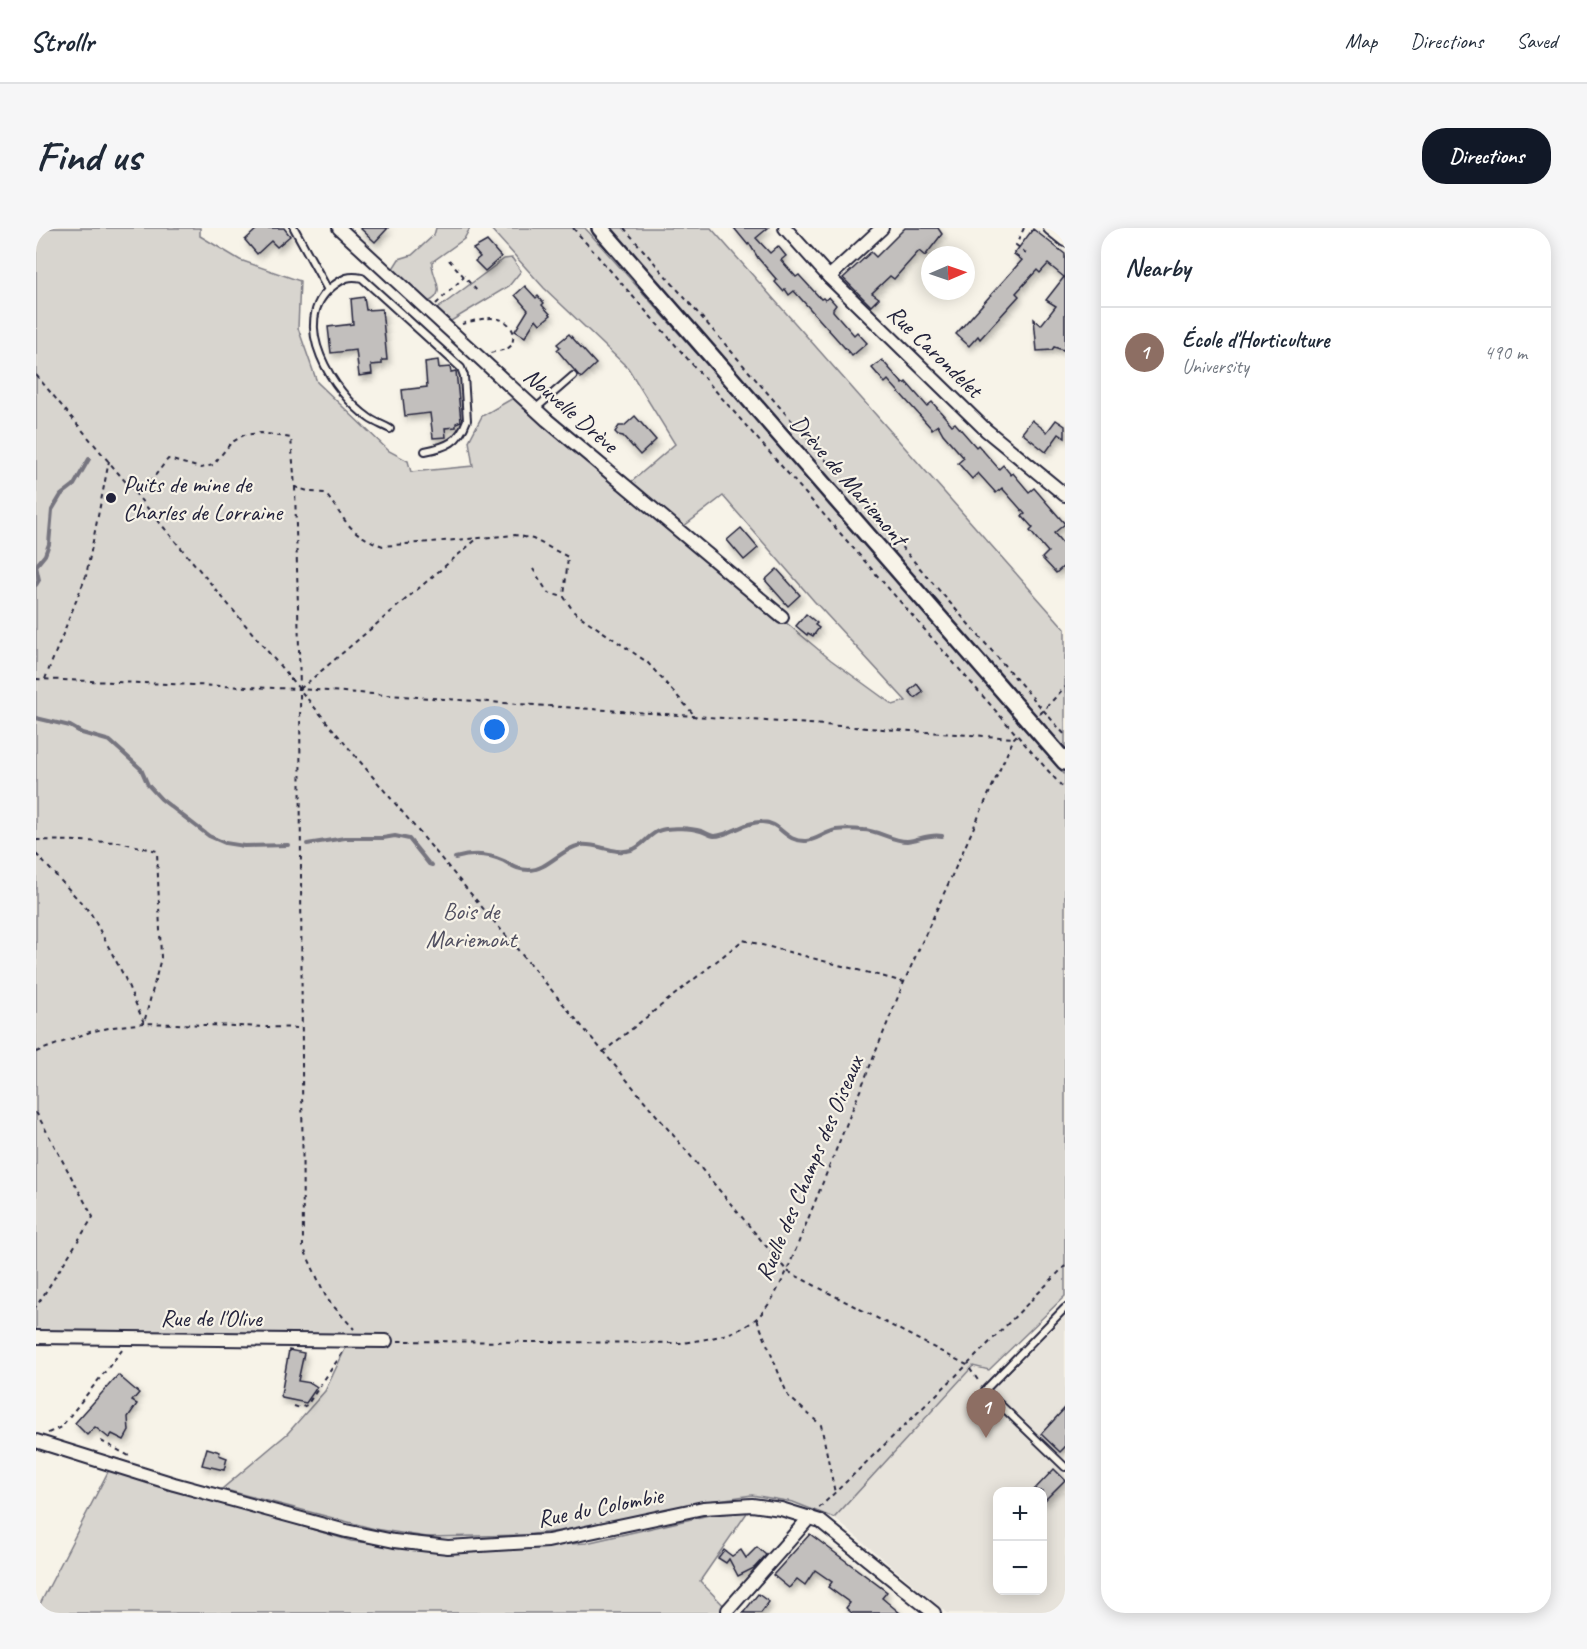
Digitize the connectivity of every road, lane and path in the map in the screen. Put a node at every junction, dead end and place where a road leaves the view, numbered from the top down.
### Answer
1 (294, 228) edge
2 (339, 228) edge
3 (573, 228) edge
4 (600, 228) edge
5 (624, 228) edge
6 (785, 228) edge
7 (882, 228) edge
8 (1024, 228) edge
9 (1050, 228) edge
10 (1065, 240) edge
11 (1027, 254) dead end
12 (449, 260) dead end
13 (464, 277) junction
14 (829, 277) junction
15 (328, 290) junction
16 (478, 292) dead end
17 (429, 311) junction
18 (447, 328) junction
19 (476, 354) junction
20 (36, 375) edge
21 (573, 376) dead end
22 (535, 409) junction
23 (390, 429) dead end
24 (425, 450) dead end
25 (109, 461) junction
26 (295, 487) junction
27 (134, 492) junction
28 (1065, 495) edge
29 (479, 537) junction
30 (533, 569) dead end
31 (564, 597) junction
32 (782, 616) dead end
33 (36, 679) edge
34 (45, 680) junction
35 (1065, 687) edge
36 (300, 689) junction
37 (1044, 710) junction
38 (696, 717) junction
39 (1032, 724) junction
40 (1065, 735) edge
41 (1015, 736) junction
42 (1065, 762) edge
43 (1065, 790) edge
44 (36, 840) edge
45 (36, 854) edge
46 (904, 982) junction
47 (144, 1023) junction
48 (300, 1028) junction
49 (603, 1052) junction
50 (36, 1053) edge
51 (36, 1112) edge
52 (1065, 1266) edge
53 (787, 1271) junction
54 (36, 1307) edge
55 (1065, 1308) edge
56 (757, 1319) junction
57 (36, 1337) edge
58 (130, 1339) junction
59 (357, 1340) junction
60 (386, 1341) joint
61 (967, 1365) junction
62 (985, 1390) junction
63 (294, 1406) dead end
64 (40, 1438) edge
65 (1065, 1467) edge
66 (835, 1493) junction
67 (810, 1517) junction
68 (728, 1610) dead end
69 (934, 1613) edge

1 - 15 lane
2 - 17 street, Nouvelle Drève
3 - 41 path
4 - 39 street, Drève de Mariemont
5 - 37 path
6 - 14 street, Rue Carondelet
7 - 14 street
8 - 11 path
9 - 10 street
12 - 13 path
13 - 16 path
13 - 17 path
14 - 28 street, Rue Carondelet
15 - 23 lane
15 - 24 lane
17 - 18 street, Nouvelle Drève
18 - 19 street, Nouvelle Drève
18 - 19 path
19 - 22 street, Nouvelle Drève
20 - 25 path
21 - 22 lane
22 - 32 street, Nouvelle Drève
25 - 27 path
25 - 34 path
26 - 27 path
26 - 29 path
26 - 36 path
27 - 36 path
29 - 31 path
29 - 36 path
30 - 31 path
31 - 38 path
33 - 34 path
34 - 36 path
35 - 37 path, Ruelle des Champs des Oiseaux
36 - 38 path
36 - 48 path
36 - 49 path
37 - 39 path, Ruelle des Champs des Oiseaux
37 - 40 path
38 - 41 path
39 - 41 path, Ruelle des Champs des Oiseaux
39 - 42 street, Drève de Mariemont
41 - 43 path
41 - 46 path, Ruelle des Champs des Oiseaux
44 - 47 path
45 - 47 path
46 - 49 path
46 - 53 path, Ruelle des Champs des Oiseaux
47 - 48 path
47 - 50 path
48 - 59 path
49 - 53 path
51 - 54 path
52 - 61 path
53 - 56 path, Ruelle des Champs des Oiseaux
53 - 61 path
55 - 62 lane
56 - 60 path, Ruelle des Champs des Oiseaux
56 - 66 path
57 - 58 street, Rue de l'Olive
58 - 59 street, Rue de l'Olive
58 - 64 path
59 - 60 street, Rue de l'Olive
59 - 63 path
61 - 62 path
61 - 66 path
62 - 65 lane
64 - 67 street, Rue du Colombie
66 - 67 path
67 - 68 street
67 - 69 street, Rue du Colombie

